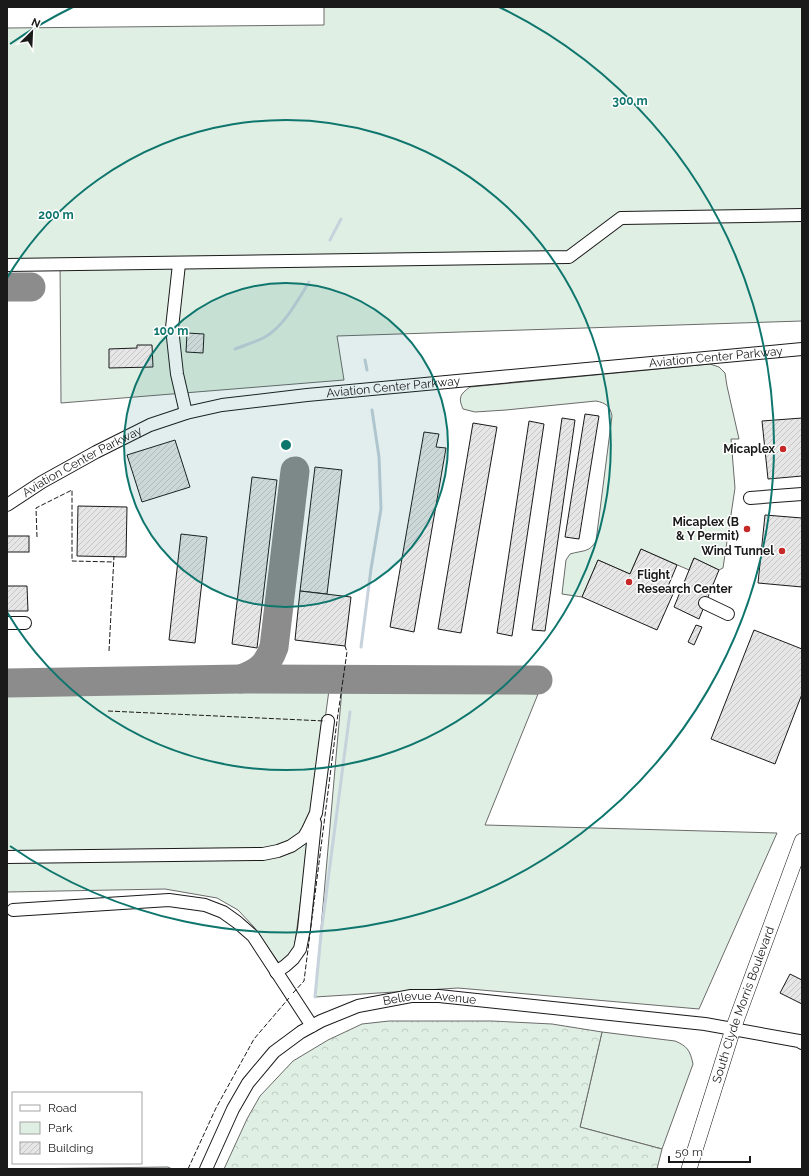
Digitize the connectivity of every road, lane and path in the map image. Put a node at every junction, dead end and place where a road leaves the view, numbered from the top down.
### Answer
1 (802, 215) edge
2 (179, 264) junction
3 (7, 265) edge
4 (802, 349) edge
5 (186, 413) junction
6 (802, 494) edge
7 (750, 498) dead end
8 (7, 505) edge
9 (705, 603) dead end
10 (728, 614) dead end
11 (7, 623) edge
12 (25, 623) dead end
13 (328, 721) dead end
14 (316, 813) junction
15 (802, 841) edge
16 (7, 857) edge
17 (13, 910) dead end
18 (276, 972) junction
19 (312, 1026) junction
20 (733, 1029) junction
21 (801, 1040) edge
22 (206, 1169) edge
23 (689, 1169) edge

1 - 2 street
2 - 3 street
2 - 5 street
4 - 5 street, Aviation Center Parkway
5 - 8 street, Aviation Center Parkway
6 - 7 street
9 - 10 street
11 - 12 street
13 - 14 street
14 - 16 street
14 - 18 street
15 - 20 main road, South Clyde Morris Boulevard
17 - 18 street
18 - 19 street
19 - 20 street, Bellevue Avenue
19 - 22 street, Bellevue Avenue
20 - 21 street, Bellevue Avenue
20 - 23 main road, South Clyde Morris Boulevard

